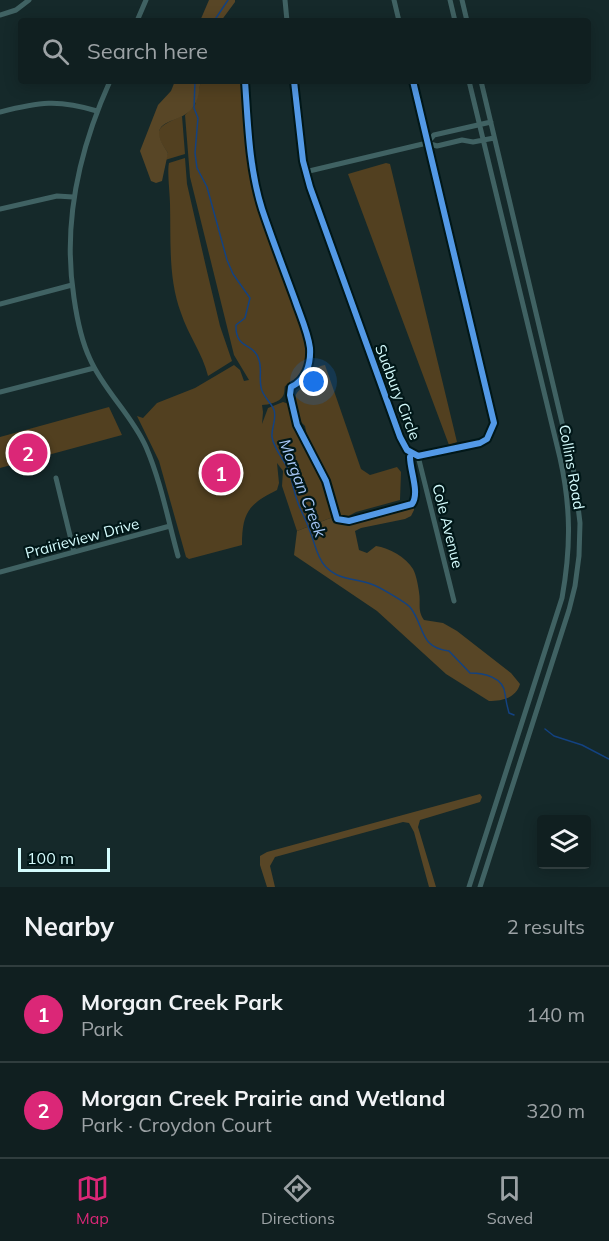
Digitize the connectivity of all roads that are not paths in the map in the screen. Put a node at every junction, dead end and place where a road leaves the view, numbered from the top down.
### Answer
1 (29, 0) edge
2 (146, 0) edge
3 (285, 0) edge
4 (394, 0) edge
5 (450, 0) edge
6 (462, 0) edge
7 (0, 15) edge
8 (138, 18) edge
9 (287, 18) edge
10 (398, 18) edge
11 (454, 18) edge
12 (466, 18) edge
13 (109, 84) edge
14 (294, 84) edge
15 (414, 84) edge
16 (470, 84) edge
17 (482, 84) edge
18 (97, 111) junction
19 (0, 112) edge
20 (491, 122) junction
21 (480, 125) junction
22 (494, 138) junction
23 (484, 140) junction
24 (427, 143) junction
25 (305, 172) junction
26 (73, 197) junction
27 (0, 209) edge
28 (72, 285) junction
29 (0, 304) edge
30 (94, 368) junction
31 (0, 392) edge
32 (418, 456) junction
33 (56, 478) dead end
34 (170, 526) junction
35 (74, 552) junction
36 (178, 556) dead end
37 (0, 572) edge
38 (454, 601) dead end
39 (469, 887) edge
40 (480, 887) edge

1 - 7 street
2 - 8 street
3 - 9 street
4 - 10 street
5 - 11 street
6 - 12 street
13 - 18 street
14 - 25 street, Sudbury Circle
15 - 24 street, Sudbury Circle
16 - 21 street, Collins Road
17 - 20 street, Collins Road
18 - 19 street
18 - 26 street
20 - 21 street
20 - 22 street, Collins Road
21 - 23 street, Collins Road
21 - 24 street
22 - 23 street
22 - 40 street, Collins Road
23 - 24 street
23 - 39 street, Collins Road
24 - 25 street
24 - 32 street, Sudbury Circle
25 - 32 street, Sudbury Circle
26 - 27 street
26 - 28 street
28 - 29 street
28 - 30 street
30 - 31 street
30 - 34 street
32 - 38 street, Cole Avenue
33 - 35 street
34 - 35 street, Prairieview Drive
34 - 36 street
35 - 37 street, Prairieview Drive

